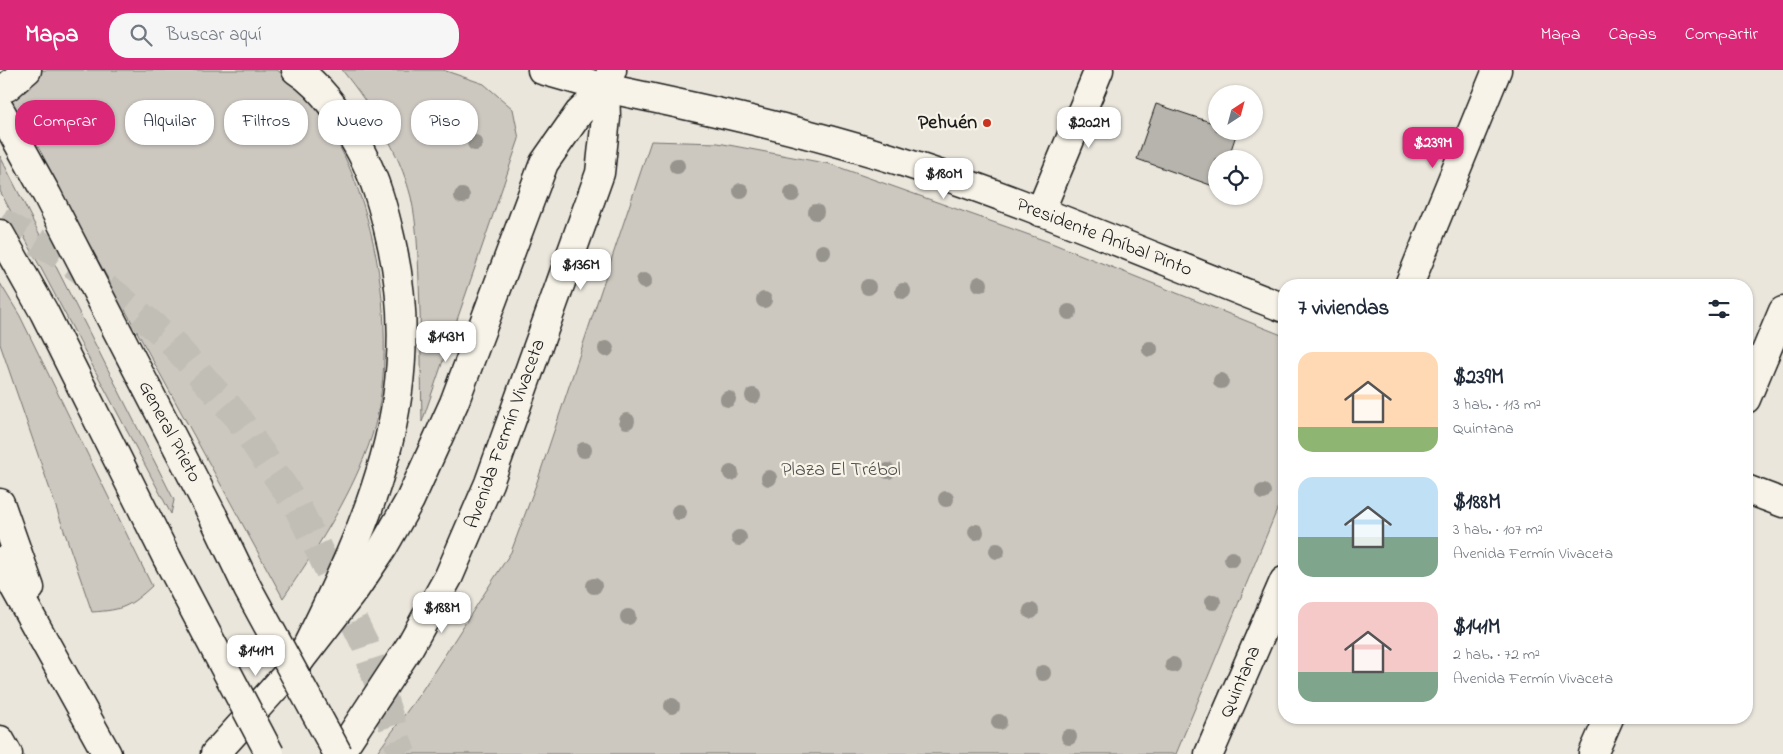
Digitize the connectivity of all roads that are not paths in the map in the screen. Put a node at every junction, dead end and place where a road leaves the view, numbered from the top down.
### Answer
1 (296, 70) edge
2 (542, 70) edge
3 (1099, 70) edge
4 (1497, 70) edge
5 (609, 79) edge
6 (11, 89) edge
7 (1040, 212) junction
8 (0, 234) edge
9 (1411, 279) edge
10 (1278, 306) edge
11 (1783, 311) edge
12 (1753, 382) edge
13 (1753, 492) edge
14 (0, 503) edge
15 (1783, 504) edge
16 (0, 560) edge
17 (1278, 596) edge
18 (300, 660) junction
19 (57, 663) junction
20 (1606, 724) edge
21 (0, 740) edge
22 (8, 754) edge
23 (108, 754) edge
24 (215, 754) edge
25 (270, 754) edge
26 (338, 754) edge
27 (1209, 754) edge
28 (1593, 754) edge

1 - 18 main road
2 - 5 main road, Presidente Aníbal Pinto
3 - 7 main road
4 - 9 main road
5 - 7 main road, Presidente Aníbal Pinto
5 - 18 main road
5 - 26 main road, Avenida Fermín Vivaceta
6 - 26 main road, General Prieto, bridge
7 - 10 main road, Presidente Aníbal Pinto
8 - 25 main road, bridge
11 - 12 main road
13 - 15 main road
14 - 19 main road
16 - 19 main road
17 - 27 main road, Quintana
18 - 24 main road
19 - 23 main road
20 - 28 main road
21 - 22 main road

